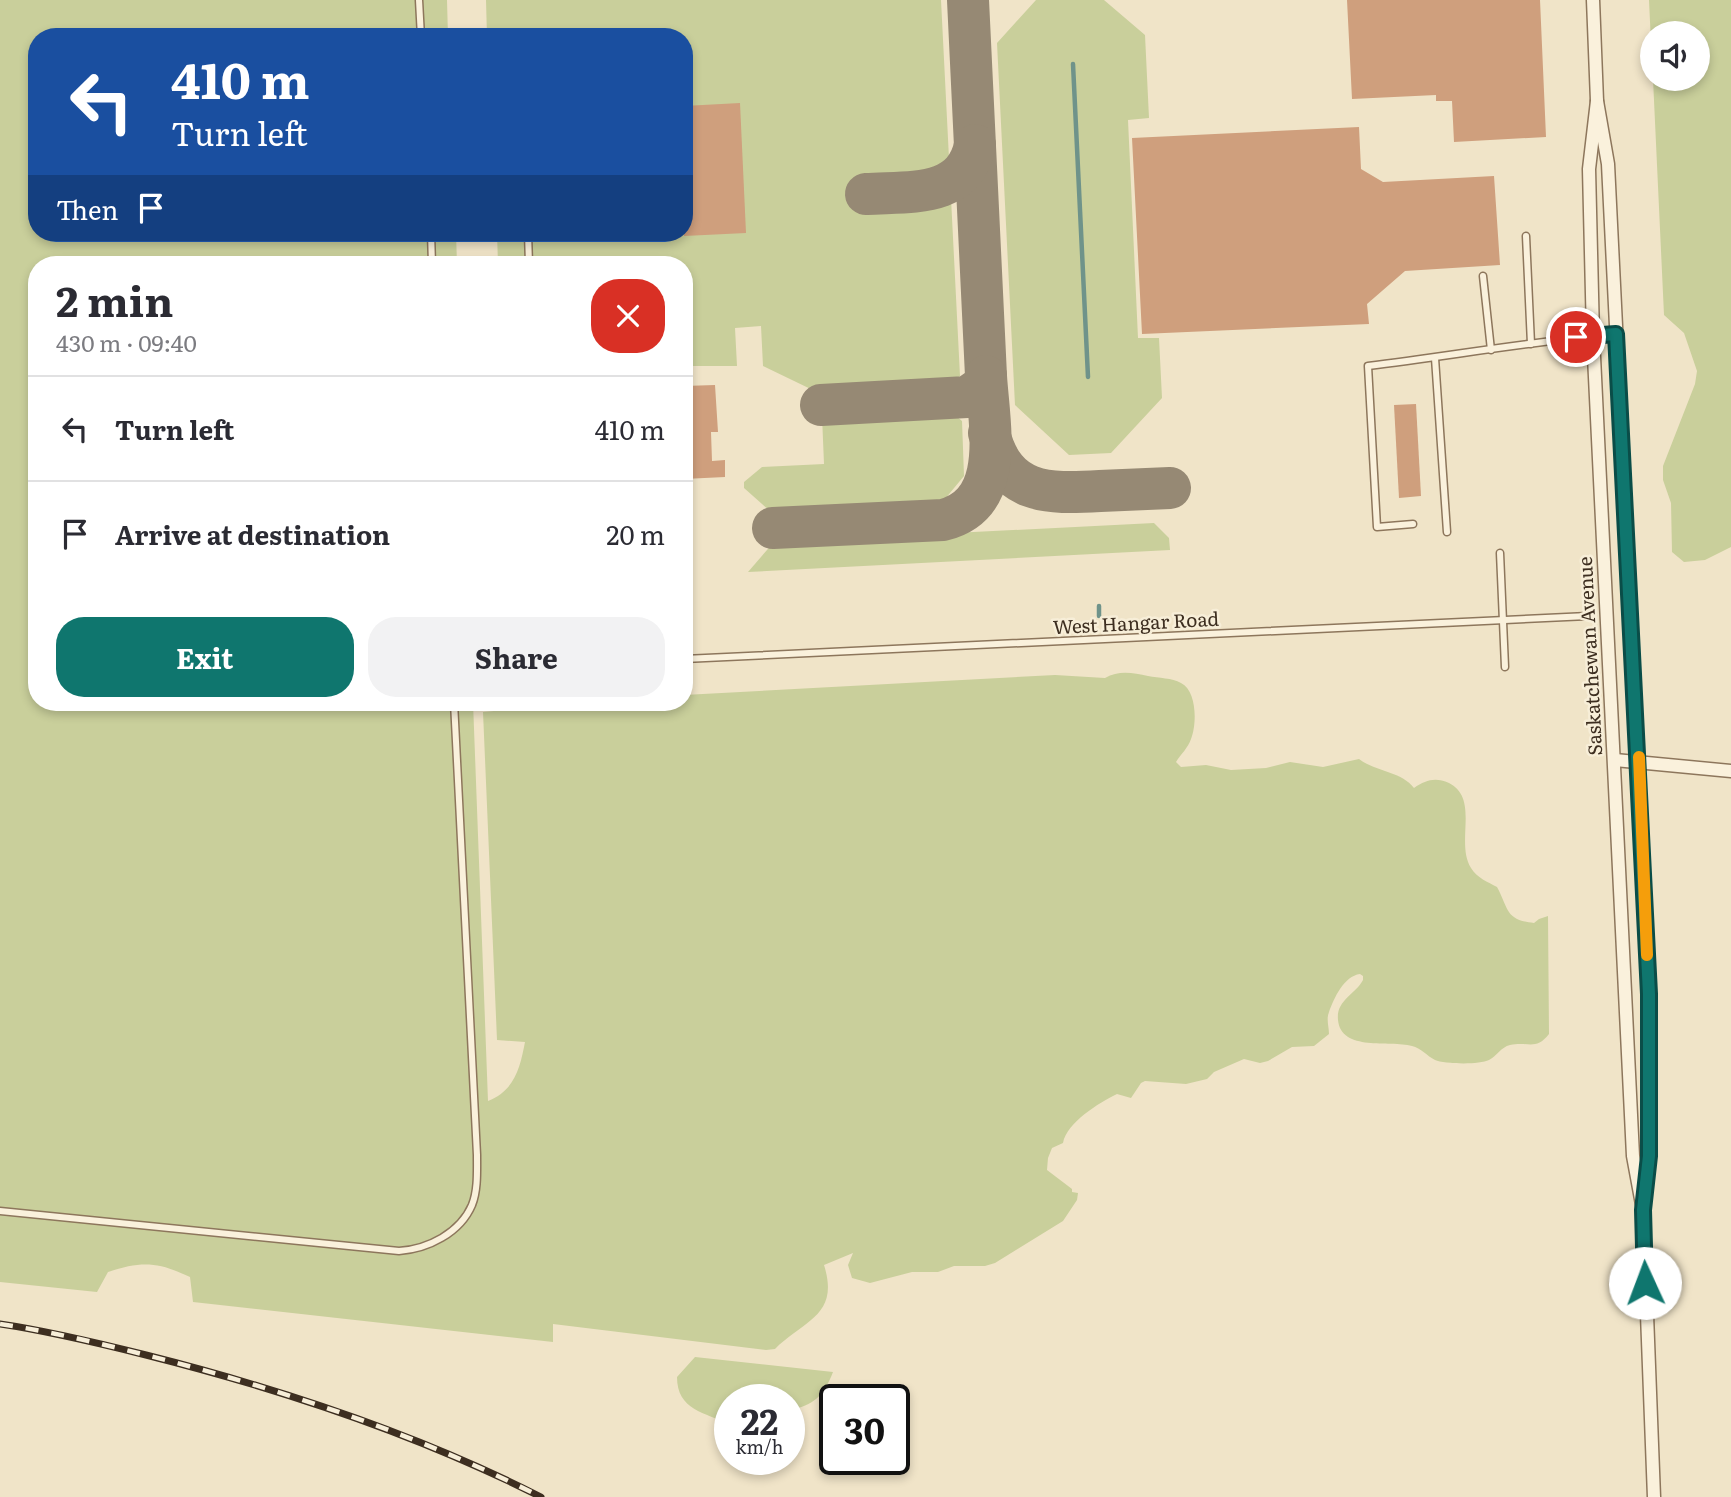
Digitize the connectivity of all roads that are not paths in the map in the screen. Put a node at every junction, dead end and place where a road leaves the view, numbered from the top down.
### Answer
1 (419, 0) edge
2 (1593, 0) edge
3 (421, 28) edge
4 (1597, 100) junction
5 (1525, 236) dead end
6 (1483, 276) dead end
7 (1616, 334) junction
8 (1593, 336) junction
9 (1531, 344) junction
10 (1492, 350) junction
11 (1435, 358) junction
12 (1413, 524) dead end
13 (1447, 532) dead end
14 (1500, 552) dead end
15 (1588, 616) dead end
16 (1504, 621) junction
17 (693, 659) edge
18 (1505, 667) dead end
19 (454, 711) edge
20 (1615, 760) junction
21 (1639, 760) junction
22 (1731, 771) edge
23 (1643, 1210) junction
24 (0, 1211) edge
25 (1654, 1497) edge

1 - 3 lane
2 - 4 street, Saskatchewan Avenue
4 - 7 street, Saskatchewan Avenue
4 - 8 street, Saskatchewan Avenue
5 - 9 lane
6 - 10 lane
7 - 8 lane
7 - 21 street, Saskatchewan Avenue
8 - 9 lane
8 - 20 street, Saskatchewan Avenue
9 - 10 lane
10 - 11 lane
11 - 12 lane
11 - 13 lane
14 - 16 lane
15 - 16 lane, West Hangar Road
16 - 17 lane, West Hangar Road
16 - 18 lane
19 - 24 lane
20 - 21 street
20 - 23 street, Saskatchewan Avenue
21 - 22 street
21 - 23 street, Saskatchewan Avenue
23 - 25 street, Saskatchewan Avenue

